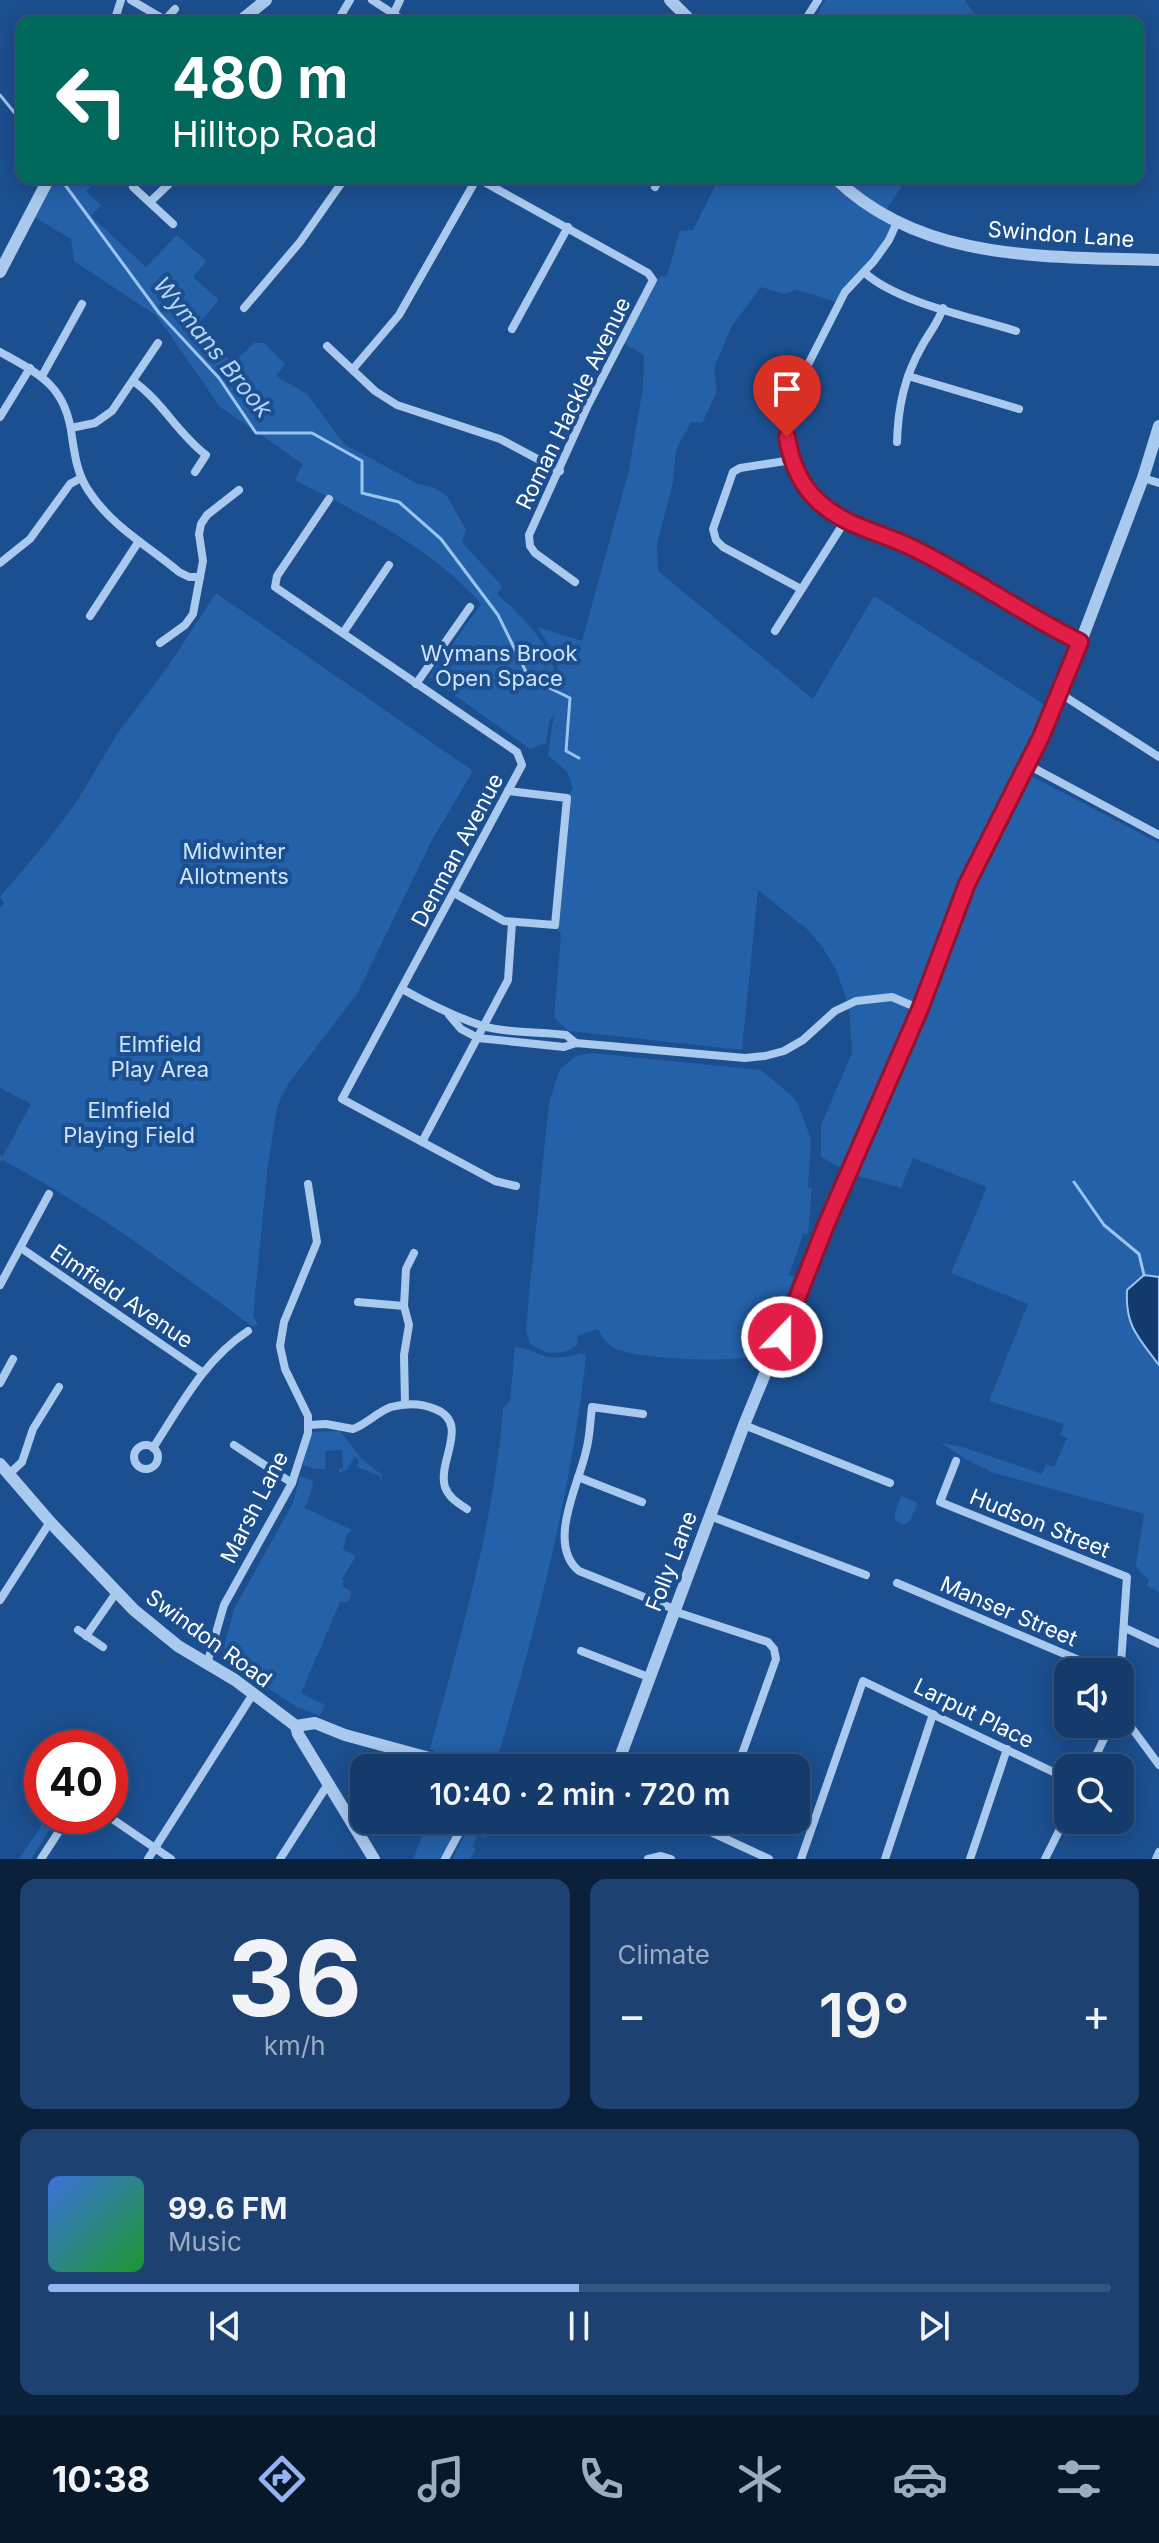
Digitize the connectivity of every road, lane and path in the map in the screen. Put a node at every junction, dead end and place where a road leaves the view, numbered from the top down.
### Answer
1 (131, 0) edge
2 (266, 0) edge
3 (372, 0) edge
4 (400, 0) edge
5 (670, 0) edge
6 (175, 9) dead end
7 (393, 15) joint
8 (158, 16) edge
9 (169, 16) edge
10 (246, 16) edge
11 (686, 16) edge
12 (46, 184) edge
13 (169, 184) edge
14 (341, 184) edge
15 (474, 184) edge
16 (488, 184) edge
17 (842, 184) edge
18 (133, 187) dead end
19 (150, 202) junction
20 (897, 222) junction
21 (173, 224) dead end
22 (568, 227) junction
23 (1159, 260) edge
24 (0, 272) edge
25 (865, 273) junction
26 (82, 304) dead end
27 (244, 308) dead end
28 (943, 308) junction
29 (512, 329) dead end
30 (1016, 331) dead end
31 (158, 343) dead end
32 (327, 346) dead end
33 (0, 352) edge
34 (30, 368) junction
35 (353, 369) junction
36 (42, 376) junction
37 (908, 376) junction
38 (133, 381) junction
39 (1019, 409) dead end
40 (0, 417) edge
41 (1159, 426) edge
42 (71, 428) junction
43 (897, 442) dead end
44 (792, 460) junction
45 (560, 471) junction
46 (195, 472) dead end
47 (81, 478) junction
48 (1143, 478) junction
49 (1159, 483) edge
50 (239, 490) dead end
51 (329, 499) dead end
52 (845, 521) junction
53 (139, 541) junction
54 (0, 563) edge
55 (389, 565) dead end
56 (200, 577) junction
57 (575, 582) dead end
58 (801, 589) junction
59 (470, 607) dead end
60 (90, 616) dead end
61 (775, 631) dead end
62 (343, 633) junction
63 (1080, 642) junction
64 (160, 643) dead end
65 (416, 684) junction
66 (1061, 694) junction
67 (1159, 757) edge
68 (1028, 765) junction
69 (508, 791) junction
70 (1158, 833) edge
71 (454, 893) junction
72 (512, 923) junction
73 (402, 989) junction
74 (920, 1009) junction
75 (449, 1015) junction
76 (484, 1027) junction
77 (478, 1038) junction
78 (576, 1043) junction
79 (422, 1142) junction
80 (308, 1184) dead end
81 (516, 1186) dead end
82 (49, 1194) dead end
83 (21, 1248) junction
84 (414, 1253) dead end
85 (0, 1285) edge
86 (358, 1302) dead end
87 (404, 1306) junction
88 (248, 1331) dead end
89 (13, 1359) dead end
90 (202, 1372) junction
91 (0, 1383) edge
92 (59, 1387) dead end
93 (405, 1404) junction
94 (643, 1414) dead end
95 (309, 1425) junction
96 (744, 1425) junction
97 (234, 1445) dead end
98 (153, 1448) dead end
99 (956, 1461) dead end
100 (4, 1469) edge
101 (578, 1477) junction
102 (292, 1483) junction
103 (890, 1483) dead end
104 (642, 1502) dead end
105 (467, 1509) dead end
106 (710, 1516) junction
107 (50, 1522) junction
108 (866, 1575) dead end
109 (897, 1583) dead end
110 (116, 1593) junction
111 (2, 1594) edge
112 (674, 1610) junction
113 (1125, 1628) junction
114 (78, 1630) dead end
115 (86, 1636) junction
116 (1159, 1644) edge
117 (103, 1647) dead end
118 (581, 1651) dead end
119 (1074, 1658) edge
120 (1122, 1658) edge
121 (207, 1664) junction
122 (651, 1678) junction
123 (253, 1694) junction
124 (933, 1714) junction
125 (296, 1726) junction
126 (1134, 1731) edge
127 (1007, 1749) junction
128 (407, 1753) joint
129 (411, 1754) edge
130 (621, 1754) edge
131 (742, 1754) edge
132 (1159, 1765) edge
133 (1054, 1772) edge
134 (328, 1784) junction
135 (128, 1830) edge
136 (57, 1834) edge
137 (458, 1834) edge
138 (716, 1834) edge
139 (1058, 1834) edge
140 (155, 1848) junction
141 (1159, 1852) edge
142 (368, 1856) edge
143 (765, 1858) edge
144 (41, 1859) edge
145 (148, 1859) edge
146 (171, 1859) edge
147 (280, 1859) edge
148 (445, 1859) edge
149 (648, 1859) edge
150 (671, 1859) edge
151 (801, 1859) edge
152 (885, 1859) edge
153 (970, 1859) edge
154 (1045, 1859) edge
155 (1156, 1859) edge

1 - 8 street
2 - 10 street
3 - 7 street
4 - 7 street
5 - 11 street
6 - 9 street
12 - 24 street
13 - 19 street
14 - 27 street
15 - 35 street
16 - 22 street, Roman Hackle Avenue
17 - 20 street, Swindon Lane
18 - 19 street
19 - 21 street
20 - 23 street, Swindon Lane
20 - 25 street
22 - 29 street
22 - 45 street, Roman Hackle Avenue
25 - 28 street
25 - 44 street
26 - 36 street
28 - 30 street
28 - 37 street
31 - 38 street
32 - 35 street
33 - 34 street
34 - 36 street
34 - 40 street
35 - 45 street
36 - 42 street
37 - 39 street
37 - 43 street
38 - 42 street
38 - 46 street
41 - 48 street, Folly Lane
42 - 47 street
44 - 52 street
44 - 58 street
45 - 57 street, Roman Hackle Avenue
47 - 53 street
47 - 54 street
48 - 49 street
48 - 63 street, Folly Lane
50 - 56 street
51 - 62 street, Denman Avenue
52 - 58 street
52 - 63 street
53 - 56 street
53 - 60 street
55 - 62 street
56 - 64 street
58 - 61 street
59 - 65 street
62 - 65 street, Denman Avenue
63 - 66 street, Folly Lane
65 - 69 street, Denman Avenue
66 - 67 street
66 - 68 street, Folly Lane
68 - 70 street
68 - 74 street, Folly Lane
69 - 71 street, Denman Avenue
69 - 72 street
71 - 72 street
71 - 73 street, Denman Avenue
72 - 76 street
73 - 75 street
73 - 79 street, Denman Avenue
74 - 78 street
74 - 96 street, Folly Lane
75 - 76 street
75 - 77 street
76 - 77 street
76 - 78 street
77 - 78 street
77 - 79 street
79 - 81 street, Denman Avenue
80 - 95 street
82 - 83 street
83 - 85 street
83 - 90 street, Elmfield Avenue
84 - 87 street
86 - 87 street
87 - 93 street
88 - 90 street
89 - 91 street
90 - 98 street
92 - 100 street
93 - 95 street
93 - 105 street
94 - 101 street
95 - 102 street, Marsh Lane
96 - 103 street
96 - 106 street, Folly Lane
97 - 102 street
99 - 113 street, Hudson Street
100 - 107 street, Swindon Road
101 - 104 street
101 - 112 street
102 - 121 street, Marsh Lane
106 - 108 street
106 - 112 street, Folly Lane
107 - 110 street, Swindon Road
107 - 111 street
109 - 119 street, Manser Street
110 - 115 street
110 - 121 street, Swindon Road
112 - 122 street, Folly Lane
112 - 131 street
113 - 116 street
113 - 120 street
114 - 115 street
115 - 117 street
118 - 122 street
121 - 123 street, Swindon Road
122 - 130 street, Folly Lane
123 - 125 street, Swindon Road
123 - 140 street
124 - 127 street, Larput Place
124 - 151 street, Larput Place
124 - 152 street
125 - 128 street
125 - 134 street, Swindon Road
126 - 132 street
127 - 133 street, Larput Place
127 - 153 street
128 - 129 street
134 - 142 street, Swindon Road
134 - 147 street
135 - 140 street
136 - 144 street
137 - 148 street
138 - 143 street
139 - 154 street
140 - 145 street
140 - 146 street
141 - 155 street
149 - 150 street

